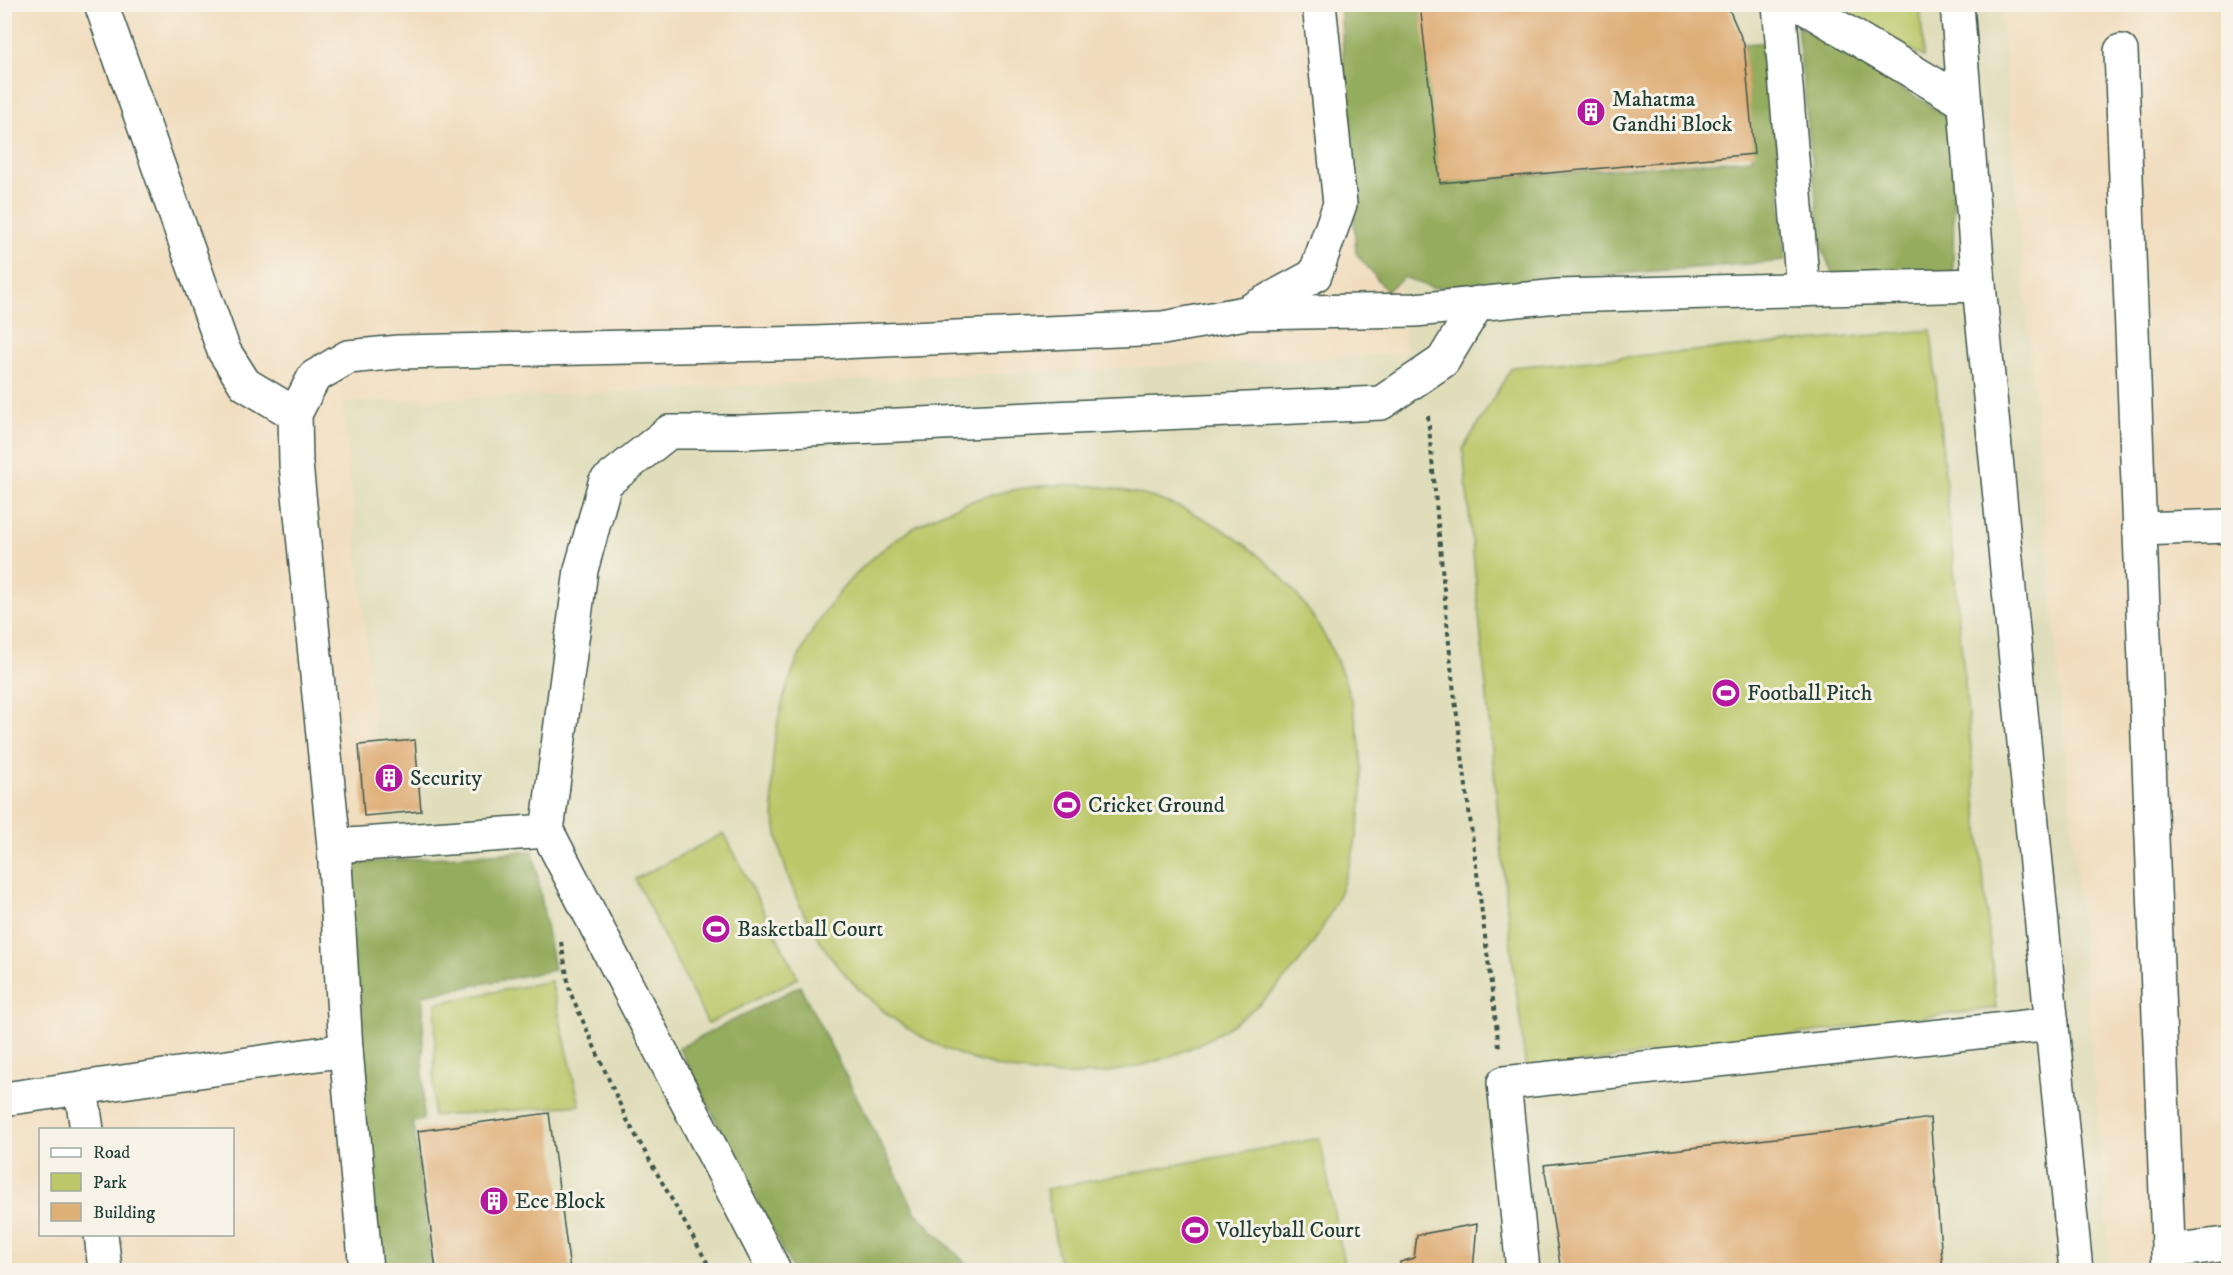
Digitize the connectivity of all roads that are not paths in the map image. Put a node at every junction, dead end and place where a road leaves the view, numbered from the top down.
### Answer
1 (100, 4) edge
2 (1318, 4) edge
3 (1779, 4) edge
4 (1799, 4) edge
5 (1957, 4) edge
6 (2121, 51) dead end
7 (1964, 102) junction
8 (1979, 285) junction
9 (1803, 290) junction
10 (1478, 303) junction
11 (1245, 313) junction
12 (314, 377) junction
13 (244, 384) junction
14 (295, 414) junction
15 (2229, 526) edge
16 (2139, 529) junction
17 (547, 831) junction
18 (334, 846) junction
19 (2052, 1024) junction
20 (346, 1050) junction
21 (81, 1088) junction
22 (4, 1099) edge
23 (87, 1128) edge
24 (101, 1236) edge
25 (2229, 1244) edge
26 (2169, 1261) edge
27 (105, 1270) edge
28 (366, 1270) edge
29 (774, 1270) edge
30 (1523, 1270) edge
31 (2076, 1270) edge

1 - 13 street
2 - 11 street
3 - 9 street
4 - 7 street
5 - 7 street
6 - 16 street
7 - 8 street
8 - 9 street
8 - 19 street
9 - 10 street
10 - 11 street
10 - 17 street
11 - 12 street
12 - 13 street
12 - 14 street
13 - 14 street
14 - 18 street
15 - 16 street
16 - 26 street
17 - 18 street
17 - 29 street
18 - 20 street
19 - 30 street
19 - 31 street
20 - 21 street
20 - 28 street
21 - 22 street
21 - 23 street
24 - 27 street
25 - 26 street

